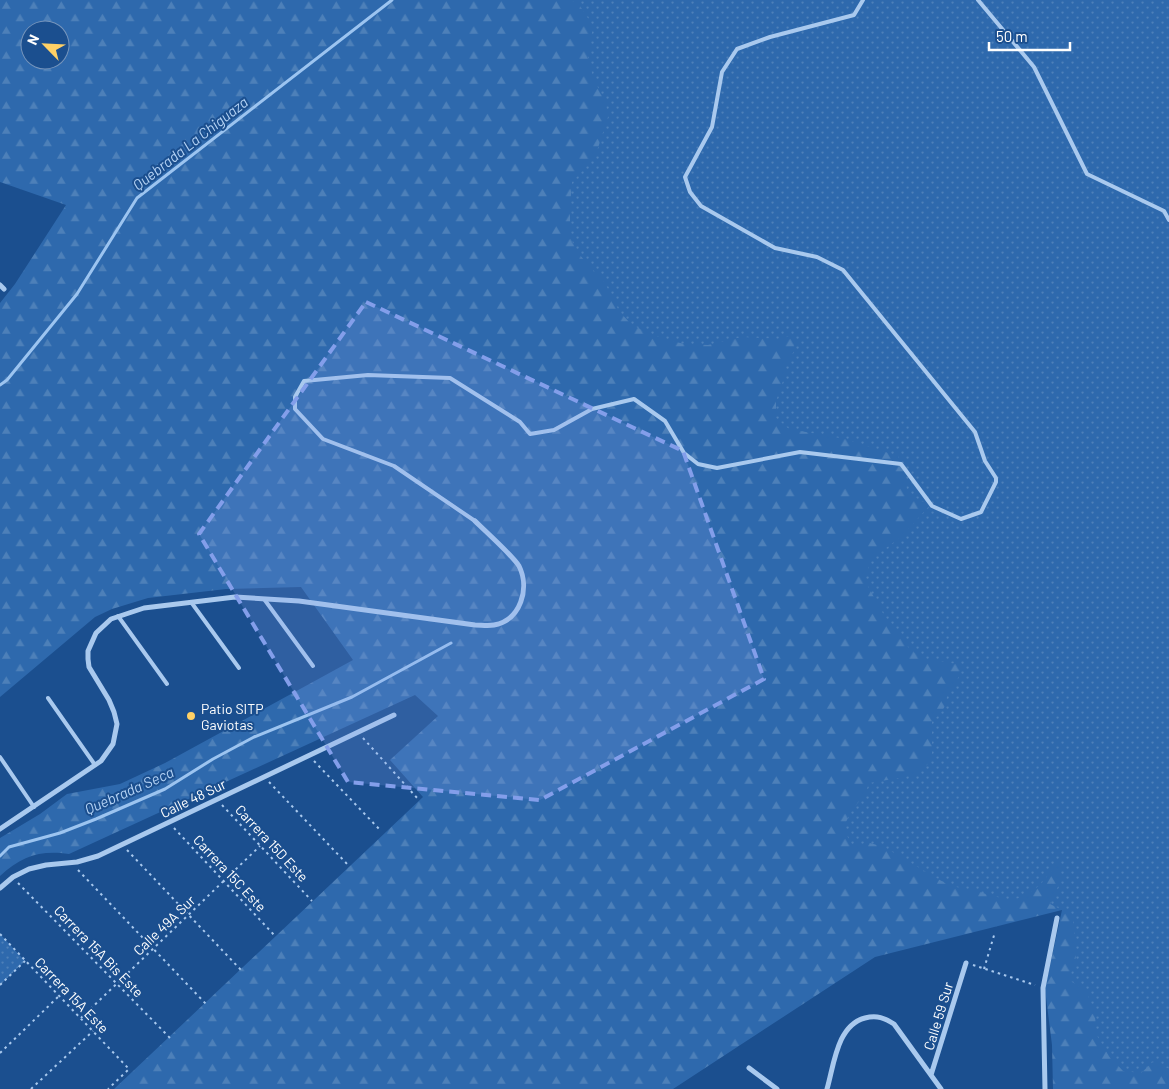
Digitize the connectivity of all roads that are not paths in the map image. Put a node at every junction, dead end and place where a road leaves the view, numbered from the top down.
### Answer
1 (863, 0) edge
2 (978, 0) edge
3 (1169, 220) edge
4 (475, 522) joint
5 (264, 598) junction
6 (191, 602) junction
7 (118, 616) junction
8 (312, 666) dead end
9 (239, 668) dead end
10 (167, 684) dead end
11 (48, 698) dead end
12 (394, 715) dead end
13 (0, 756) edge
14 (95, 765) junction
15 (34, 807) junction
16 (0, 830) edge
17 (0, 888) edge
18 (1057, 918) dead end
19 (966, 963) road end
20 (749, 1068) dead end
21 (931, 1075) junction
22 (777, 1089) edge
23 (827, 1089) edge
24 (941, 1089) edge
25 (1045, 1089) edge

1 - 4 lane
2 - 3 lane
4 - 5 street
5 - 6 street
5 - 8 lane
6 - 7 street
6 - 9 lane
7 - 10 lane
7 - 14 street
11 - 14 lane
12 - 17 street, Calle 48 Sur
13 - 15 lane
14 - 15 street
15 - 16 street
18 - 25 street
19 - 21 street, Calle 59 Sur
20 - 22 street
21 - 23 street
21 - 24 street

